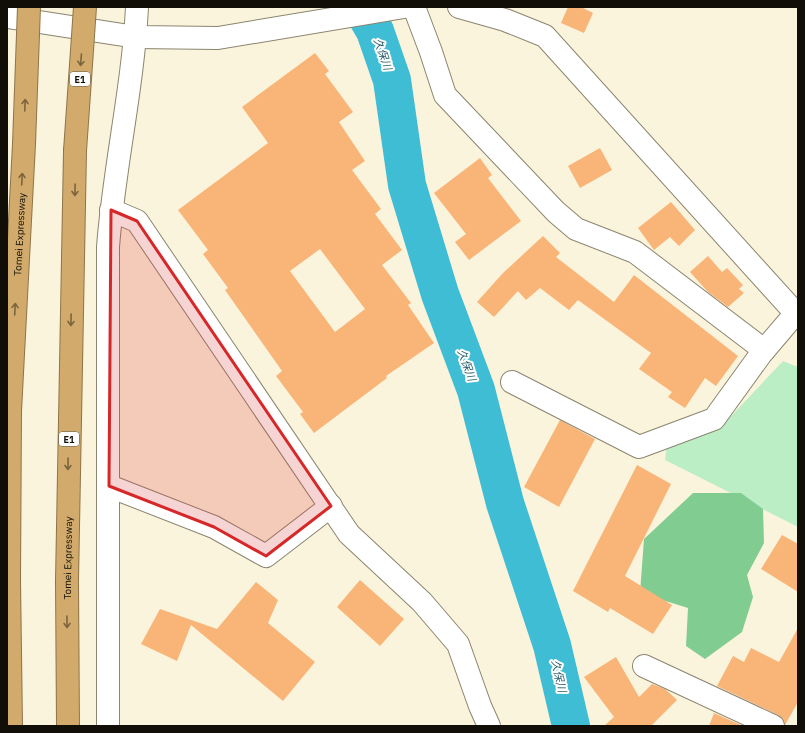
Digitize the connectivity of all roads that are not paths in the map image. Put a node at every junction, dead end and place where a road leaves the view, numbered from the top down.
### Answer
1 (29, 7) edge
2 (85, 7) edge
3 (137, 7) edge
4 (414, 7) edge
5 (459, 7) edge
6 (396, 8) edge
7 (7, 17) edge
8 (136, 37) junction
9 (111, 210) junction
10 (796, 315) edge
11 (764, 350) junction
12 (512, 382) dead end
13 (109, 486) junction
14 (330, 506) junction
15 (644, 666) dead end
16 (11, 726) edge
17 (68, 726) edge
18 (108, 726) edge
19 (490, 726) edge
20 (773, 726) edge

16 -> 1 highway, Tomei Expressway, bridge
2 -> 17 highway, Tomei Expressway / E1, bridge
3 - 8 street
4 - 11 street
5 - 10 street
6 - 8 street
7 - 8 street
8 - 9 street
9 - 13 street
9 - 14 street
10 - 11 street
11 - 12 street
13 - 14 street
13 - 18 street
14 - 19 street
15 - 20 street

